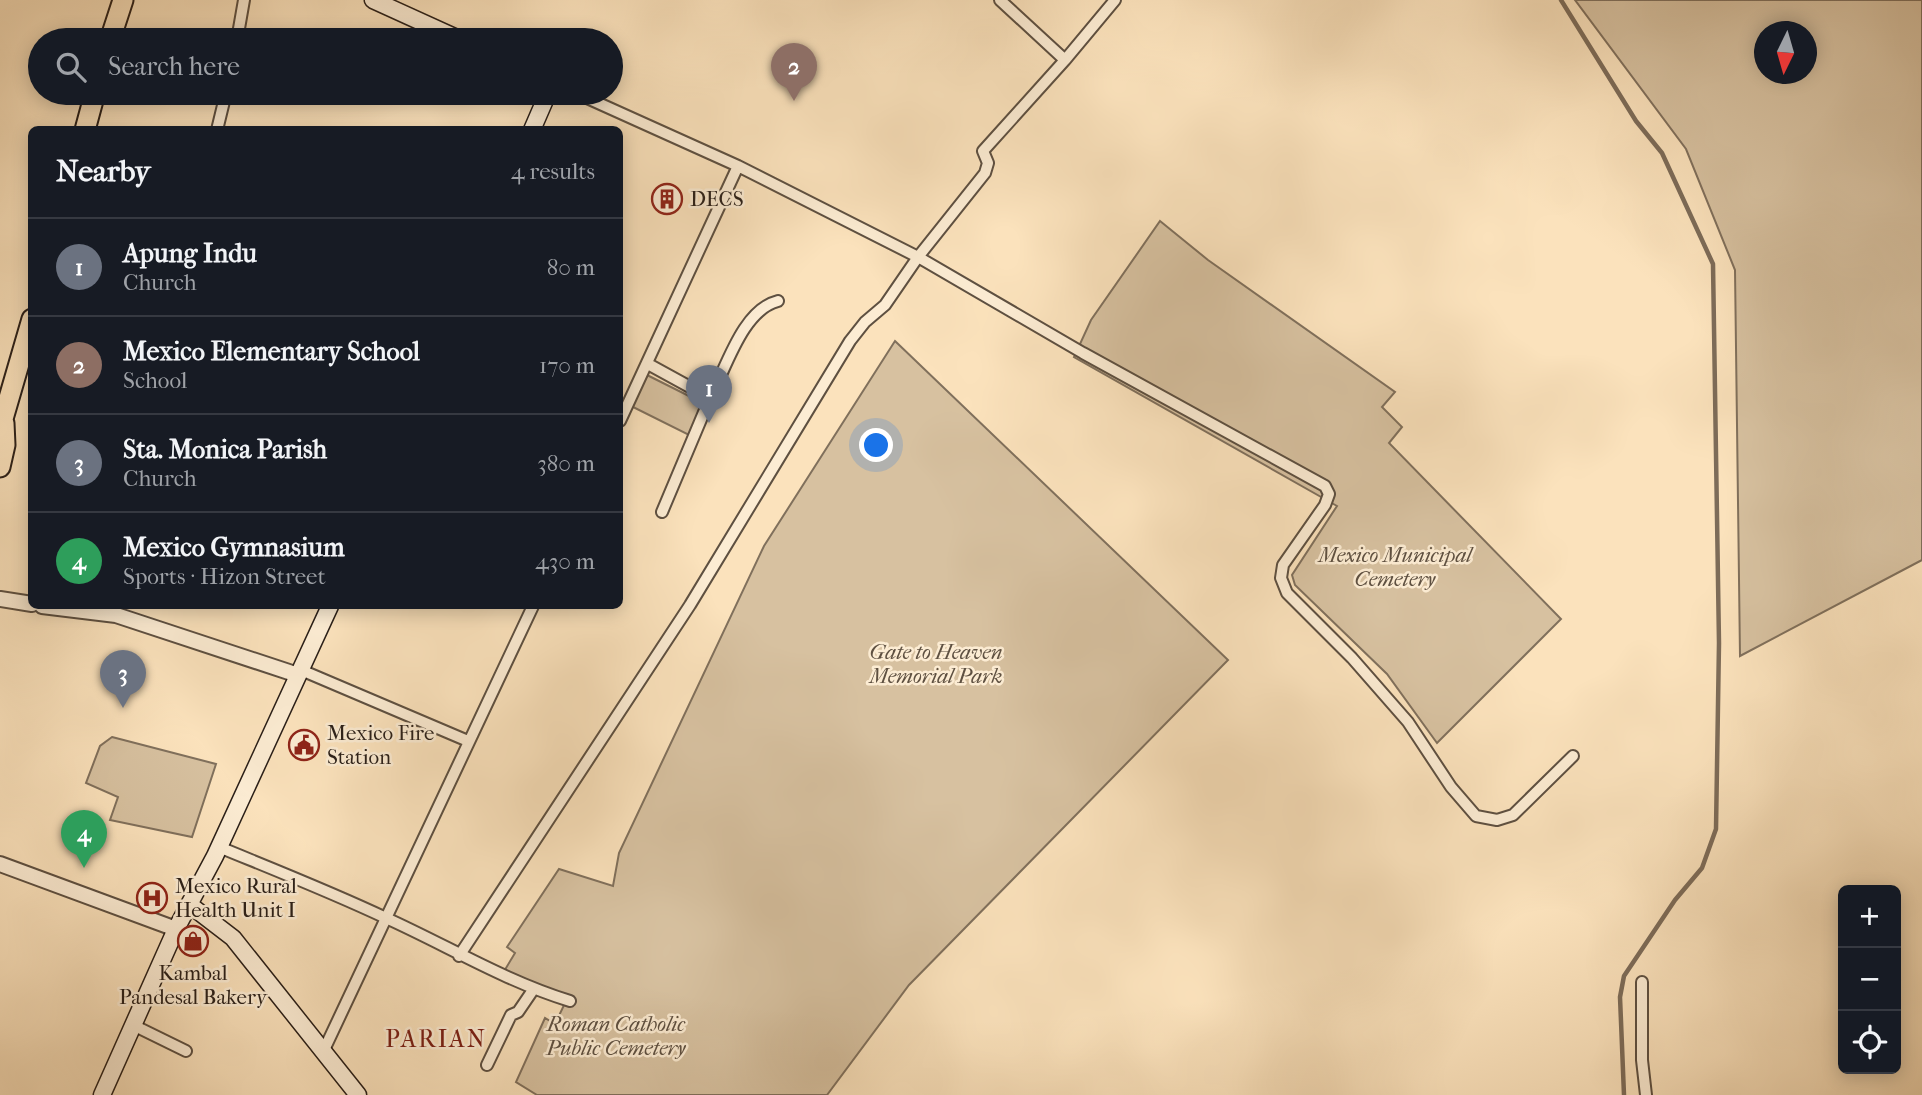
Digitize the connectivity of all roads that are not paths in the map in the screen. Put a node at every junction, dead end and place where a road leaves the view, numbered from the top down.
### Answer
1 (123, 0) edge
2 (244, 0) edge
3 (373, 0) edge
4 (1000, 0) edge
5 (1115, 0) edge
6 (114, 28) edge
7 (239, 28) edge
8 (435, 28) edge
9 (1065, 60) junction
10 (92, 105) edge
11 (223, 105) edge
12 (543, 105) edge
13 (603, 105) edge
14 (86, 126) edge
15 (218, 126) edge
16 (534, 126) edge
17 (738, 166) junction
18 (918, 257) junction
19 (778, 301) dead end
20 (28, 333) edge
21 (648, 364) junction
22 (710, 398) junction
23 (623, 415) edge
24 (2, 426) edge
25 (0, 467) edge
26 (662, 512) dead end
27 (0, 599) edge
28 (28, 603) edge
29 (98, 609) edge
30 (329, 609) edge
31 (532, 609) edge
32 (117, 610) edge
33 (299, 673) junction
34 (468, 741) junction
35 (1573, 756) dead end
36 (219, 846) junction
37 (0, 865) edge
38 (190, 905) junction
39 (388, 918) junction
40 (176, 929) junction
41 (459, 956) junction
42 (1642, 982) dead end
43 (533, 990) junction
44 (570, 1001) dead end
45 (135, 1026) junction
46 (187, 1051) dead end
47 (323, 1052) junction
48 (487, 1065) dead end
49 (102, 1095) edge
50 (358, 1095) edge
51 (1646, 1095) edge

1 - 6 highway
2 - 7 street
3 - 8 main road
4 - 9 street
5 - 9 street
9 - 18 street
10 - 14 highway
11 - 15 street
12 - 16 main road
13 - 17 street
17 - 18 street
17 - 21 street
18 - 35 street
18 - 41 street
19 - 22 street
20 - 24 highway
21 - 22 street
21 - 23 street
22 - 26 street
24 - 25 highway
27 - 28 street
29 - 32 street
30 - 33 main road
31 - 34 street
32 - 33 street
33 - 34 street
33 - 36 main road
34 - 39 street
36 - 38 main road
36 - 39 street
37 - 40 street
38 - 40 main road
38 - 47 main road
39 - 41 street
39 - 47 street
40 - 45 main road
41 - 43 street
42 - 51 street
43 - 44 street
43 - 48 street
45 - 46 street
45 - 49 main road
47 - 50 main road

